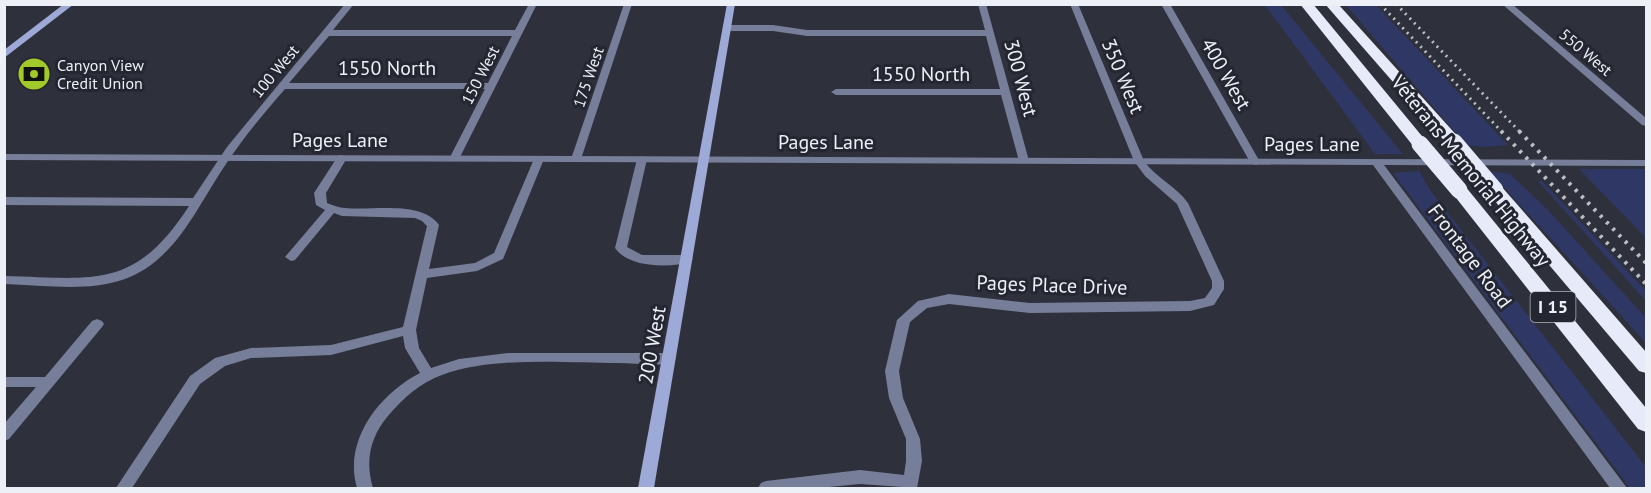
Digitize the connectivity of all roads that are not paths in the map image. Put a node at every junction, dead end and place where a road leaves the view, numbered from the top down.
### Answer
1 (70, 4) edge
2 (350, 4) edge
3 (533, 4) edge
4 (628, 4) edge
5 (731, 4) edge
6 (982, 4) edge
7 (1074, 4) edge
8 (1165, 4) edge
9 (1306, 4) edge
10 (1331, 4) edge
11 (1506, 4) edge
12 (727, 28) junction
13 (327, 33) junction
14 (518, 33) junction
15 (990, 33) junction
16 (4, 55) edge
17 (283, 86) junction
18 (491, 86) junction
19 (836, 92) dead end
20 (1006, 92) junction
21 (1647, 123) edge
22 (4, 157) edge
23 (224, 158) junction
24 (342, 158) junction
25 (454, 159) junction
26 (539, 159) junction
27 (576, 159) junction
28 (642, 159) junction
29 (704, 160) junction
30 (1024, 161) junction
31 (1139, 161) junction
32 (1255, 162) junction
33 (1376, 162) junction
34 (1647, 163) edge
35 (4, 201) edge
36 (198, 202) junction
37 (331, 210) junction
38 (291, 257) dead end
39 (687, 259) junction
40 (422, 274) junction
41 (4, 280) edge
42 (97, 324) dead end
43 (409, 330) junction
44 (669, 358) junction
45 (1647, 365) edge
46 (428, 375) junction
47 (4, 382) edge
48 (49, 382) junction
49 (1647, 423) edge
50 (4, 435) edge
51 (909, 485) edge
52 (783, 488) edge
53 (124, 489) edge
54 (365, 489) edge
55 (646, 489) edge
56 (766, 489) edge
57 (1619, 489) edge

1 - 16 main road
2 - 13 street, 100 West
3 - 14 street, 150 West
4 - 27 street, 175 West
5 - 12 main road
6 - 15 street, 300 West
7 - 31 street, 350 West
8 - 32 street, 400 West
9 - 49 highway, Veterans Memorial Highway / I 15, bridge
10 - 45 highway, Veterans Memorial Highway / I 15, bridge
11 - 21 street, 550 West
12 - 15 street
12 - 29 main road
13 - 14 street
13 - 17 street, 100 West
14 - 18 street, 150 West
15 - 20 street, 300 West
17 - 18 street, 1550 North
17 - 23 street, 100 West
18 - 25 street, 150 West
19 - 20 street, 1550 North
20 - 30 street, 300 West
22 - 23 street, Pages Lane
23 - 24 street, Pages Lane
23 - 36 street, 100 West
24 - 25 street, Pages Lane
24 - 37 street
25 - 26 street, Pages Lane
26 - 27 street, Pages Lane
26 - 40 street
27 - 28 street, Pages Lane
28 - 29 street, Pages Lane
28 - 39 street
29 - 30 street, Pages Lane
29 - 39 main road, 200 West
30 - 31 street, Pages Lane
31 - 32 street, Pages Lane
31 - 51 street, Pages Place Drive
32 - 33 street, Pages Lane
33 - 34 street, Pages Lane
33 - 57 street, Frontage Road
35 - 36 street
36 - 41 street, 100 West
37 - 38 street
37 - 40 street
39 - 44 main road, 200 West
40 - 43 street
42 - 48 street
43 - 46 street
43 - 53 street
44 - 46 street
44 - 55 main road, 200 West
46 - 54 street
47 - 48 street
48 - 50 street
51 - 52 street
52 - 56 street

